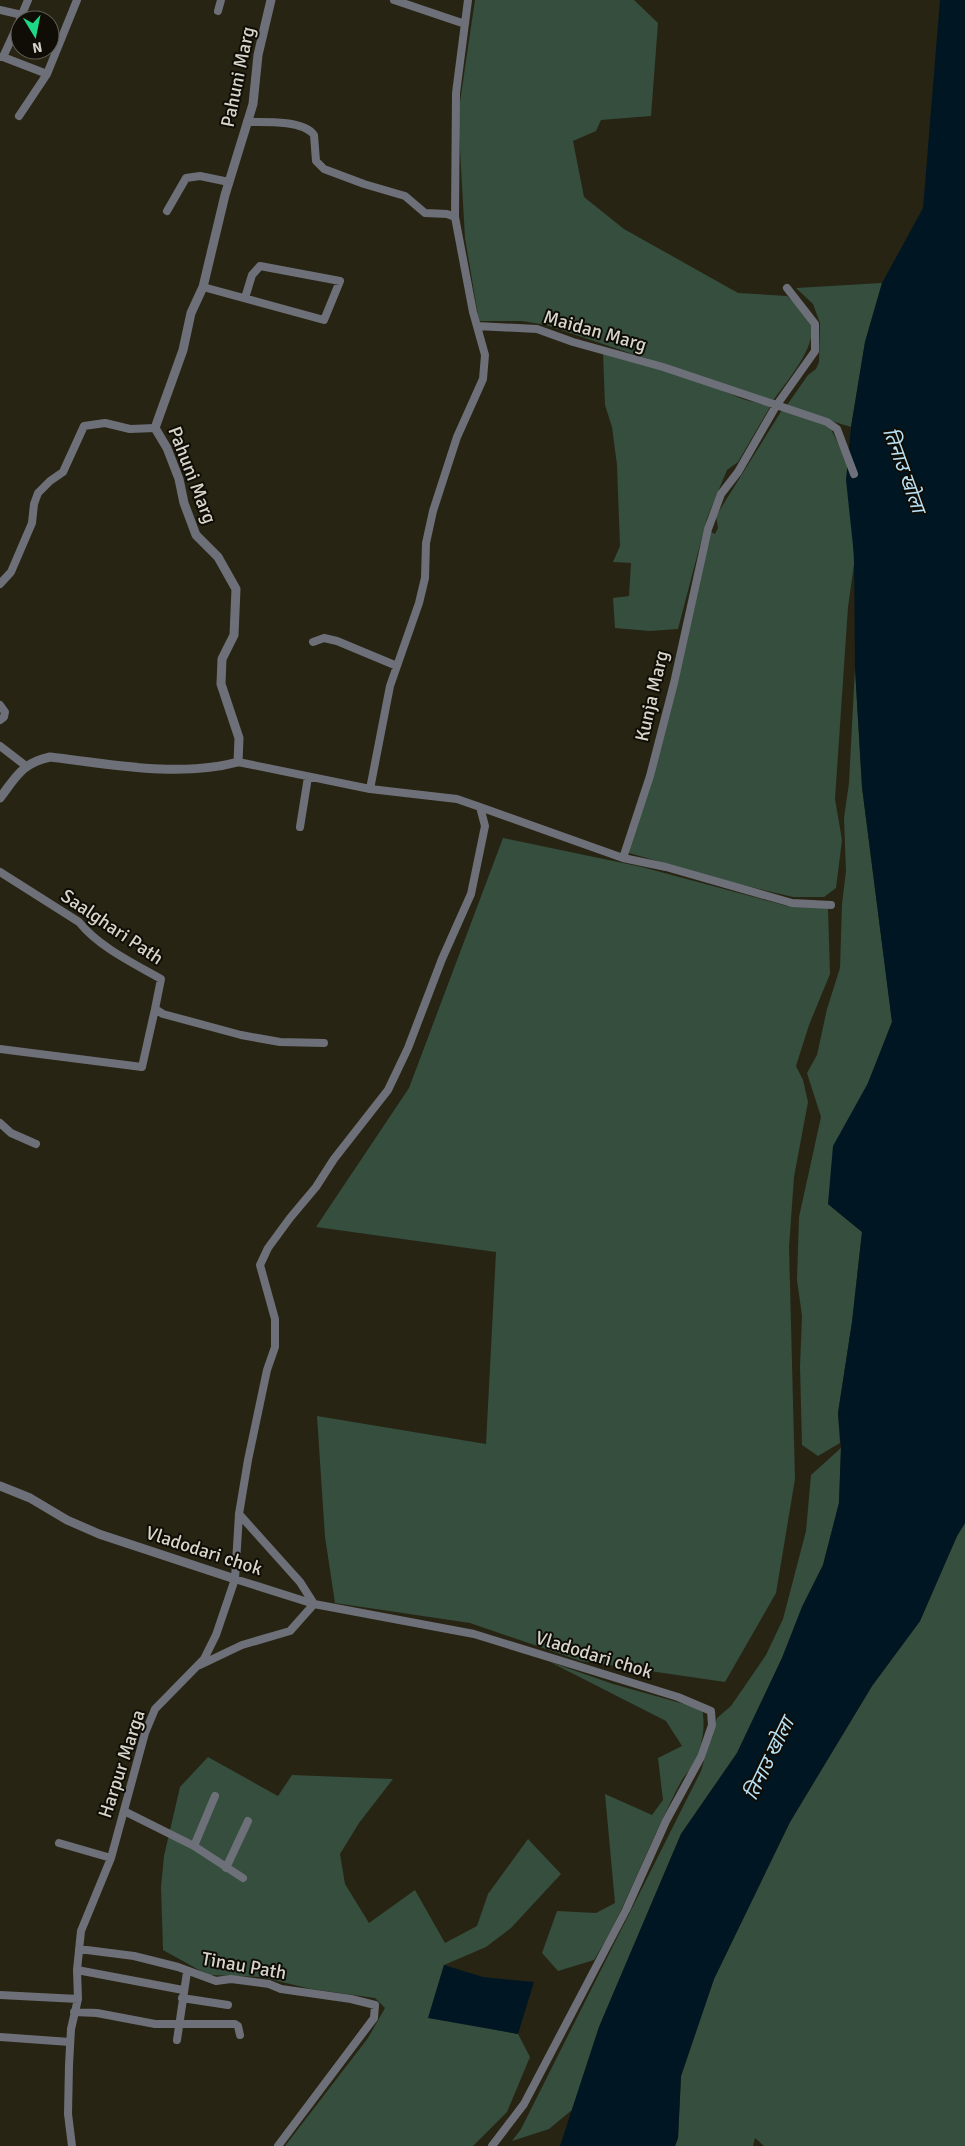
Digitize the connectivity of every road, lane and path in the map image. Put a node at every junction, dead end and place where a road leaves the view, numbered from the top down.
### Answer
1 (77, 0) edge
2 (221, 0) edge
3 (271, 0) edge
4 (394, 0) edge
5 (468, 0) edge
6 (218, 11) dead end
7 (465, 24) junction
8 (10, 41) edge
9 (2, 57) edge
10 (47, 74) junction
11 (19, 116) dead end
12 (247, 122) junction
13 (229, 182) junction
14 (168, 211) dead end
15 (455, 218) junction
16 (203, 287) junction
17 (787, 288) dead end
18 (245, 298) junction
19 (477, 326) junction
20 (776, 406) junction
21 (155, 428) junction
22 (854, 474) dead end
23 (0, 584) edge
24 (313, 642) dead end
25 (397, 666) junction
26 (0, 705) edge
27 (0, 720) edge
28 (0, 746) edge
29 (238, 762) junction
30 (26, 766) junction
31 (308, 778) junction
32 (370, 789) junction
33 (0, 798) edge
34 (480, 807) junction
35 (300, 827) dead end
36 (623, 858) junction
37 (0, 872) edge
38 (831, 905) dead end
39 (155, 1009) junction
40 (324, 1043) dead end
41 (0, 1049) edge
42 (0, 1123) edge
43 (36, 1144) dead end
44 (0, 1486) edge
45 (239, 1514) junction
46 (235, 1579) junction
47 (314, 1604) junction
48 (195, 1668) junction
49 (216, 1796) dead end
50 (124, 1811) junction
51 (248, 1821) dead end
52 (59, 1843) dead end
53 (194, 1846) junction
54 (111, 1858) junction
55 (226, 1868) junction
56 (243, 1878) dead end
57 (78, 1949) junction
58 (77, 1970) junction
59 (187, 1972) junction
60 (182, 1994) junction
61 (0, 1995) edge
62 (78, 2000) junction
63 (228, 2005) dead end
64 (74, 2012) junction
65 (177, 2024) junction
66 (240, 2035) dead end
67 (0, 2037) edge
68 (177, 2040) dead end
69 (70, 2042) junction
70 (72, 2146) edge
71 (278, 2146) edge
72 (492, 2146) edge

1 - 10 street
2 - 6 street
3 - 12 street, Pahuni Marg
4 - 7 street
5 - 7 street
7 - 15 street
8 - 9 street
9 - 10 street
10 - 11 street
12 - 13 street, Pahuni Marg
12 - 15 street
13 - 14 street
13 - 16 street, Pahuni Marg
15 - 19 street
16 - 18 street
16 - 21 street, Pahuni Marg
17 - 20 street
18 - 18 street
19 - 20 street, Maidan Marg
19 - 25 street
20 - 22 street
20 - 36 street, Kunja Marg
21 - 23 street
21 - 29 street, Pahuni Marg
24 - 25 street
25 - 32 street
26 - 27 street
28 - 30 street
29 - 30 street
29 - 31 street
30 - 33 street
31 - 32 street
31 - 35 street
32 - 34 street
34 - 36 street
34 - 45 street, Harpur Marga
36 - 38 street
37 - 39 street, Saalghari Path
39 - 40 street
39 - 41 street
42 - 43 street
44 - 46 street, Vladodari chok
45 - 46 street, Harpur Marga
45 - 47 street
46 - 47 street, Vladodari chok
46 - 48 street, Harpur Marga
47 - 48 street
47 - 72 street, Vladodari chok
48 - 50 street, Harpur Marga
49 - 53 street
50 - 53 street
50 - 54 street, Harpur Marga
51 - 55 street
52 - 54 street
53 - 55 street
54 - 57 street, Harpur Marga
55 - 56 street
57 - 58 street, Harpur Marga
57 - 59 street, Tinau Path
58 - 60 street, Tinau Path
58 - 62 street, Harpur Marga
59 - 60 street
59 - 71 street, Tinau Path
60 - 63 street, Tinau Path
60 - 65 street
61 - 62 street
62 - 64 street, Harpur Marga
64 - 65 street
64 - 69 street, Harpur Marga
65 - 66 street
65 - 68 street
67 - 69 street
69 - 70 street, Harpur Marga

